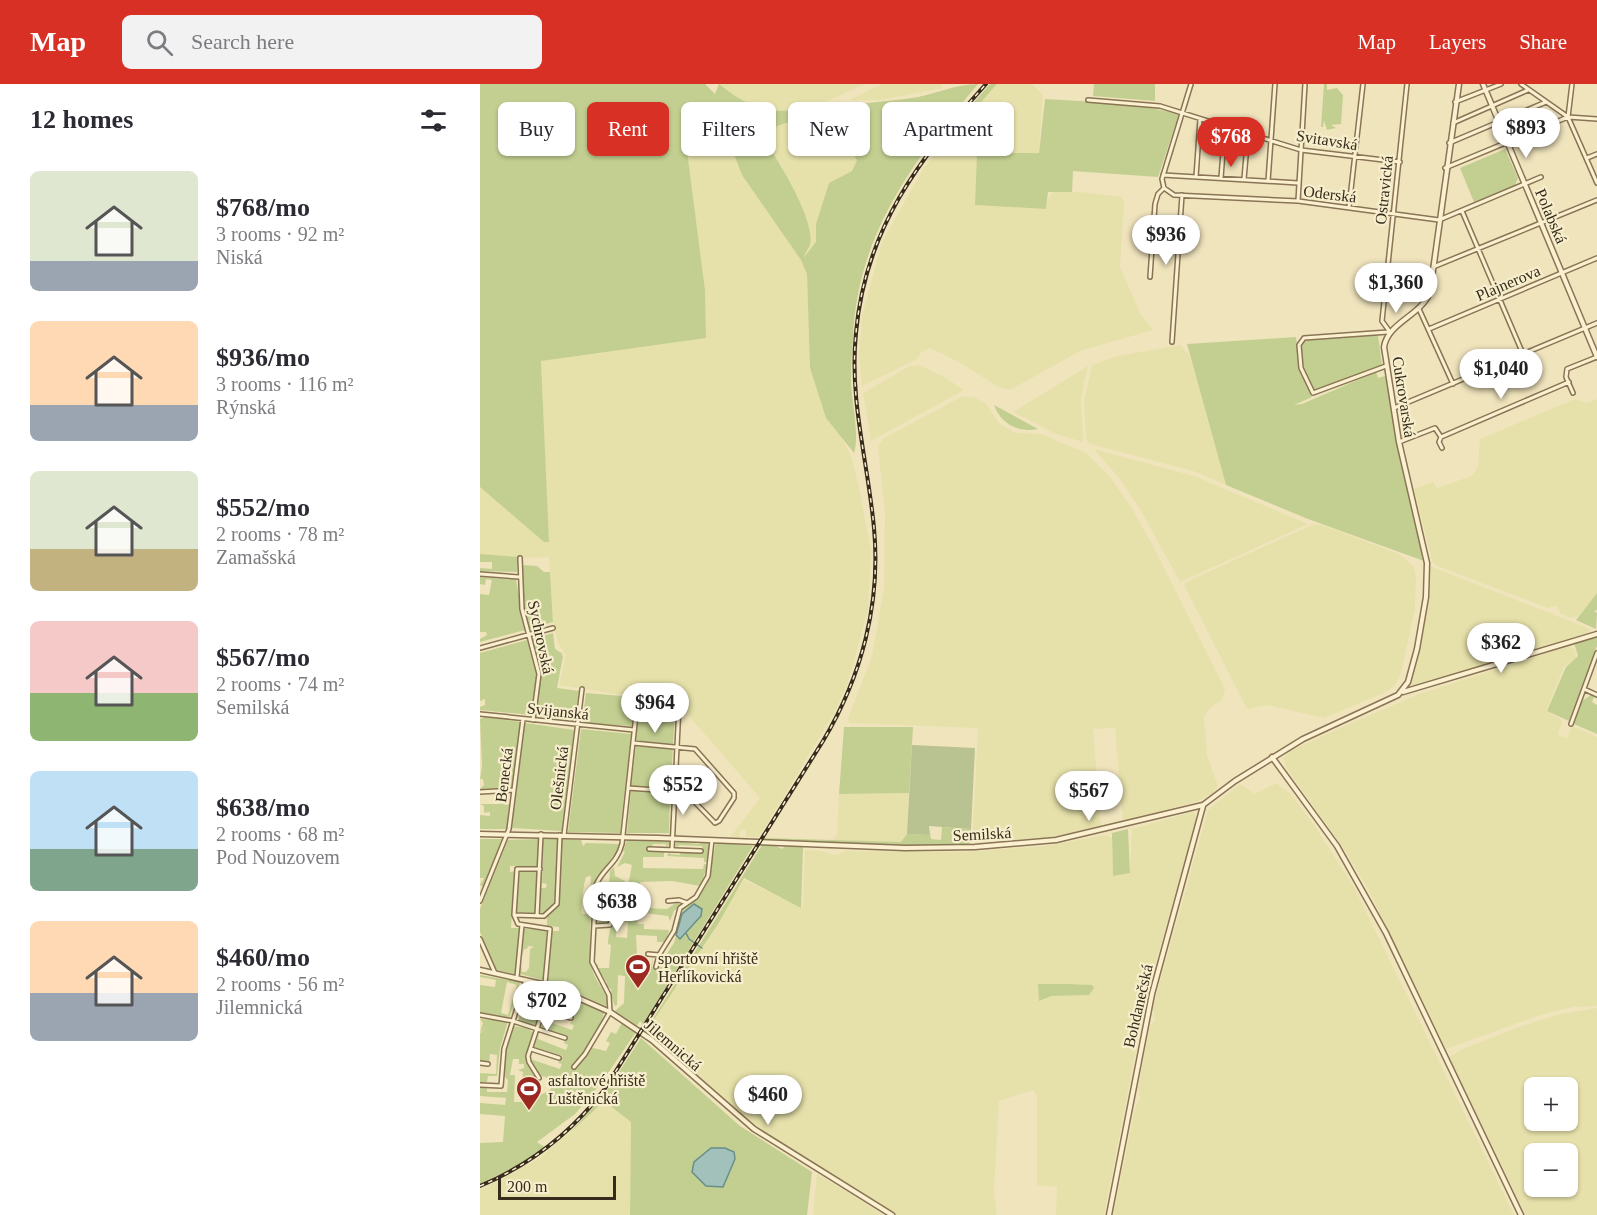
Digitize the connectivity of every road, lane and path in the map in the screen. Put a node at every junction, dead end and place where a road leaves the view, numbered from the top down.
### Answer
1 (1191, 84) edge
2 (1275, 84) edge
3 (1305, 84) edge
4 (1363, 84) edge
5 (1407, 84) edge
6 (1459, 84) edge
7 (1484, 84) edge
8 (1501, 84) edge
9 (1521, 84) edge
10 (1529, 84) edge
11 (1572, 84) edge
12 (1486, 90) junction
13 (1528, 90) junction
14 (1089, 100) dead end
15 (1455, 102) junction
16 (1546, 102) junction
17 (1492, 105) junction
18 (1183, 112) junction
19 (1568, 117) junction
20 (1200, 118) junction
21 (1597, 119) edge
22 (1452, 123) junction
23 (1500, 123) junction
24 (1225, 126) junction
25 (1248, 133) junction
26 (1270, 141) junction
27 (1508, 142) junction
28 (1449, 143) junction
29 (1301, 150) junction
30 (1597, 154) edge
31 (1355, 157) junction
32 (1587, 158) junction
33 (1400, 162) junction
34 (1445, 168) junction
35 (1163, 175) junction
36 (1196, 177) junction
37 (1541, 177) dead end
38 (1221, 178) junction
39 (1244, 179) junction
40 (1268, 181) junction
41 (1298, 183) junction
42 (1597, 183) edge
43 (1525, 184) junction
44 (1164, 188) junction
45 (1182, 195) junction
46 (1597, 200) edge
47 (1298, 201) junction
48 (1349, 208) junction
49 (1462, 211) junction
50 (1394, 214) junction
51 (1439, 220) junction
52 (1542, 224) junction
53 (1479, 250) junction
54 (1597, 258) edge
55 (1433, 267) junction
56 (1562, 273) junction
57 (1150, 276) dead end
58 (1500, 299) junction
59 (1419, 309) junction
60 (1597, 323) edge
61 (1585, 328) junction
62 (1429, 329) junction
63 (1390, 332) junction
64 (1172, 342) dead end
65 (1523, 354) junction
66 (1597, 357) edge
67 (1386, 366) junction
68 (1569, 382) junction
69 (1453, 384) junction
70 (1573, 393) dead end
71 (1393, 409) junction
72 (1441, 436) junction
73 (1399, 441) junction
74 (1442, 448) dead end
75 (520, 558) dead end
76 (480, 574) edge
77 (519, 577) junction
78 (553, 628) dead end
79 (1597, 634) edge
80 (528, 635) junction
81 (480, 648) edge
82 (1597, 653) edge
83 (582, 689) dead end
84 (1584, 689) junction
85 (1402, 692) junction
86 (1597, 695) edge
87 (638, 696) dead end
88 (679, 706) dead end
89 (480, 714) edge
90 (523, 719) junction
91 (533, 720) junction
92 (1571, 724) dead end
93 (578, 726) junction
94 (634, 730) junction
95 (633, 743) junction
96 (676, 746) junction
97 (1272, 757) junction
98 (628, 788) junction
99 (514, 790) junction
100 (480, 792) edge
101 (674, 792) junction
102 (1203, 805) junction
103 (480, 834) edge
104 (508, 834) junction
105 (541, 834) junction
106 (562, 835) junction
107 (622, 837) junction
108 (671, 838) junction
109 (712, 840) junction
110 (649, 849) dead end
111 (672, 849) junction
112 (701, 851) dead end
113 (540, 869) junction
114 (480, 901) edge
115 (619, 901) dead end
116 (668, 901) dead end
117 (687, 903) junction
118 (514, 915) junction
119 (537, 916) junction
120 (544, 916) junction
121 (522, 925) junction
122 (594, 926) junction
123 (543, 927) junction
124 (550, 929) junction
125 (558, 929) dead end
126 (480, 939) edge
127 (648, 954) dead end
128 (659, 955) junction
129 (656, 967) dead end
130 (480, 970) edge
131 (495, 973) junction
132 (517, 977) junction
133 (526, 979) junction
134 (548, 985) junction
135 (543, 1010) junction
136 (610, 1012) junction
137 (480, 1016) edge
138 (571, 1018) dead end
139 (513, 1021) junction
140 (537, 1028) junction
141 (565, 1038) dead end
142 (531, 1049) junction
143 (559, 1058) dead end
144 (480, 1064) edge
145 (488, 1064) dead end
146 (574, 1067) dead end
147 (539, 1078) dead end
148 (480, 1085) edge
149 (892, 1215) edge
150 (1109, 1215) edge
151 (1521, 1215) edge

1 - 18 street
2 - 26 street
3 - 29 street
4 - 31 street
5 - 33 street, Ostravická
6 - 15 street
7 - 12 street, Polabská
8 - 12 street
9 - 13 street
10 - 13 street
11 - 19 street
12 - 15 street
12 - 17 street, Polabská
13 - 16 street
13 - 17 street
14 - 18 street, Svitavská
15 - 22 street
16 - 19 street
16 - 23 street
17 - 22 street
17 - 23 street, Polabská
18 - 20 street, Svitavská
18 - 35 street
19 - 21 street
19 - 27 street
19 - 32 street
20 - 24 street, Svitavská
20 - 36 street
22 - 28 street
23 - 27 street, Polabská
23 - 28 street
24 - 25 street, Svitavská
24 - 38 street
25 - 26 street, Svitavská
25 - 39 street
26 - 29 street, Svitavská
26 - 40 street
27 - 34 street
27 - 43 street, Polabská
28 - 34 street
29 - 31 street, Svitavská
29 - 41 street
30 - 32 street
31 - 33 street, Svitavská
31 - 48 street
32 - 42 street
33 - 50 street, Ostravická
34 - 51 street
35 - 36 street
35 - 44 street
36 - 38 street
37 - 43 street
38 - 39 street
39 - 40 street
40 - 41 street
41 - 47 street
43 - 49 street
43 - 52 street, Polabská
44 - 45 street, Oderská
44 - 57 street
45 - 47 street, Oderská
45 - 64 street
46 - 52 street
47 - 48 street, Oderská
48 - 50 street, Oderská
49 - 51 street
49 - 53 street
50 - 51 street, Oderská
50 - 63 street, Ostravická
51 - 55 street
52 - 53 street
52 - 56 street, Polabská
53 - 55 street
53 - 58 street
54 - 56 street, Plajnerova
55 - 59 street
56 - 58 street, Plajnerova
56 - 61 street, Polabská
58 - 62 street, Plajnerova
58 - 65 street
59 - 62 street
59 - 63 street
60 - 61 street
61 - 65 street
61 - 66 street, Polabská
62 - 69 street
63 - 67 street, Cukrovarská
63 - 67 street
65 - 69 street
66 - 68 street
67 - 71 street, Cukrovarská
68 - 70 street
68 - 72 street
69 - 71 street
71 - 73 street, Cukrovarská
72 - 73 street
72 - 74 street
73 - 85 street, Cukrovarská
75 - 77 street, Sychrovská
76 - 77 street
77 - 80 street, Sychrovská
78 - 80 street
79 - 85 street, Semilská
80 - 81 street
80 - 91 street, Sychrovská
82 - 84 street
83 - 93 street, Olešnická
84 - 86 street
84 - 92 street
85 - 97 street, Semilská
87 - 94 street
88 - 96 street
89 - 90 street, Svijanská
90 - 91 street, Svijanská
90 - 99 street, Benecká
91 - 93 street, Svijanská
93 - 94 street, Svijanská
93 - 106 street, Olešnická
94 - 95 street
95 - 96 street
95 - 98 street
96 - 101 street
96 - 101 street
97 - 102 street, Semilská
97 - 151 street
98 - 101 street
98 - 107 street
99 - 100 street
99 - 104 street, Benecká
101 - 108 street
102 - 109 street, Semilská
102 - 150 street, Bohdanečská
103 - 104 street, Semilská
104 - 105 street, Semilská
104 - 114 street, Benecká
105 - 106 street, Semilská
105 - 113 street
106 - 107 street, Semilská
106 - 120 street, Olešnická
107 - 108 street, Semilská
107 - 122 street
108 - 109 street, Semilská
108 - 111 street
109 - 117 street
110 - 111 street
111 - 112 street
113 - 118 street
113 - 119 street
115 - 122 street
116 - 117 street
117 - 128 street
118 - 119 street
118 - 121 street
119 - 120 street
120 - 123 street
121 - 123 street
121 - 132 street
122 - 136 street
123 - 124 street
124 - 125 street
124 - 134 street
126 - 131 street
127 - 128 street
128 - 129 street
130 - 131 street, Jilemnická
131 - 132 street, Jilemnická
132 - 133 street, Jilemnická
133 - 134 street, Jilemnická
133 - 139 street
134 - 135 street
134 - 136 street, Jilemnická
135 - 138 street
135 - 140 street
136 - 146 street
136 - 149 street, Jilemnická
137 - 139 street
139 - 140 street
139 - 148 street
140 - 141 street
140 - 142 street
142 - 143 street
142 - 147 street
144 - 145 street

